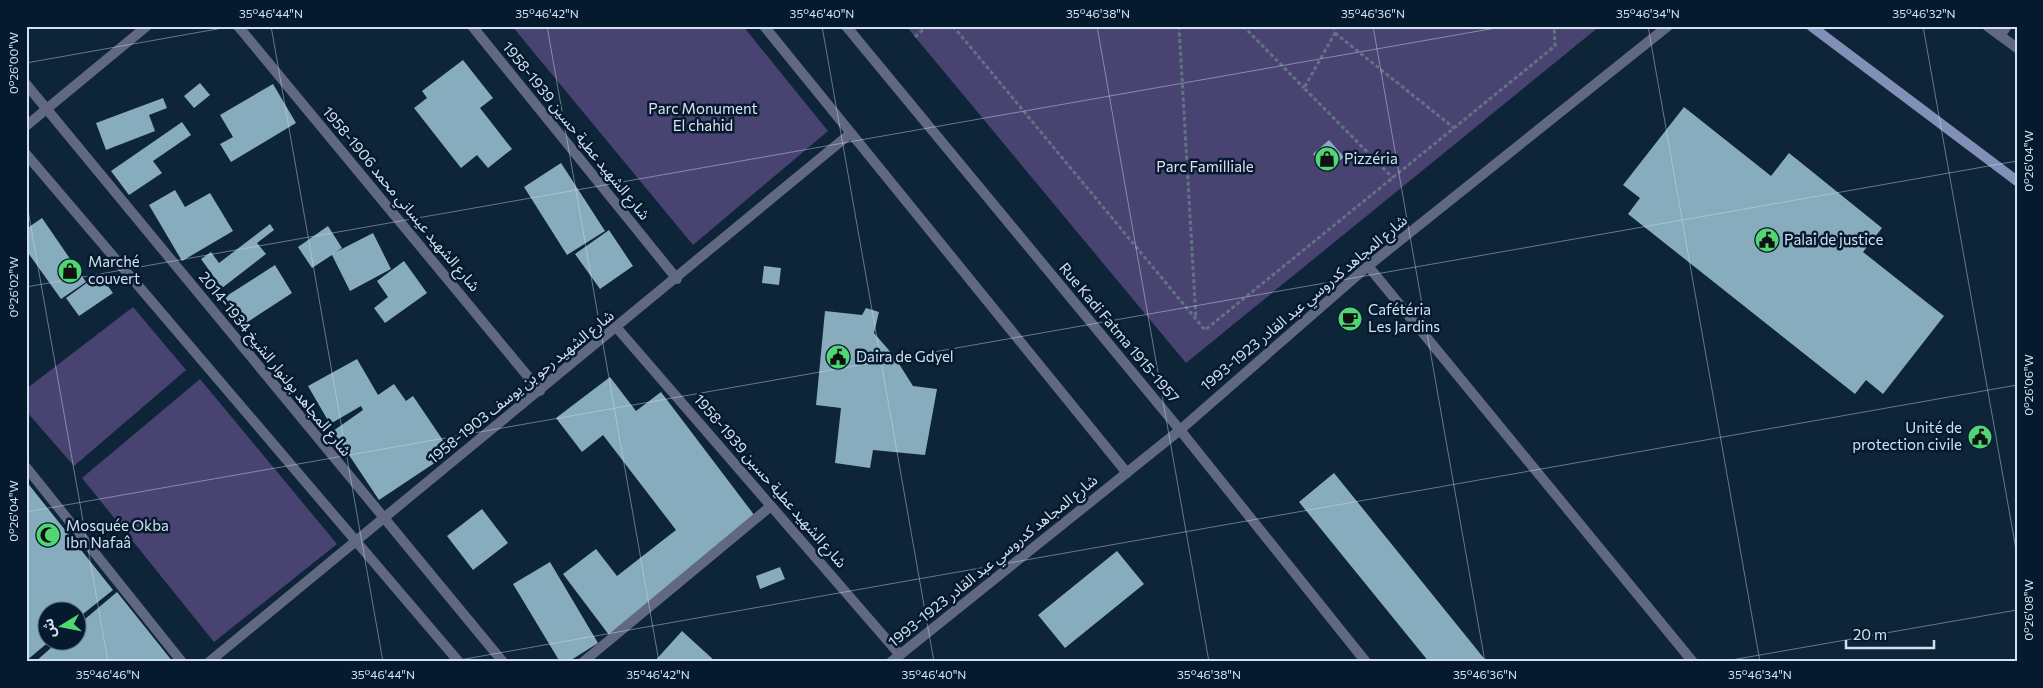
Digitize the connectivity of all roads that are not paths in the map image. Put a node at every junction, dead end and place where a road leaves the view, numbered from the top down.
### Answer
1 (147, 26) edge
2 (238, 26) edge
3 (472, 26) edge
4 (764, 26) edge
5 (846, 26) edge
6 (1668, 26) edge
7 (1811, 26) edge
8 (1987, 26) edge
9 (2007, 26) edge
10 (2000, 36) junction
11 (2017, 48) edge
12 (26, 84) edge
13 (47, 109) junction
14 (26, 126) edge
15 (851, 133) junction
16 (26, 154) edge
17 (2017, 181) edge
18 (1368, 266) junction
19 (677, 279) junction
20 (617, 328) junction
21 (540, 391) junction
22 (1180, 430) junction
23 (26, 467) edge
24 (1127, 473) junction
25 (771, 506) junction
26 (383, 519) junction
27 (356, 542) junction
28 (900, 655) junction
29 (182, 662) edge
30 (209, 662) edge
31 (459, 662) edge
32 (503, 662) edge
33 (583, 662) edge
34 (891, 662) edge
35 (1366, 662) edge
36 (1693, 662) edge

1 - 13 street
2 - 21 street, شارع الشهيد عيساني محمد 1906-1958
3 - 19 street, شارع الشهيد عطية حسين 1939-1958
4 - 15 street
5 - 22 street, Rue Kadi Fatma 1915-1957
6 - 18 street, شارع المجاهد كدروسي عبد القادر 1923-1993
7 - 17 main road
8 - 10 street
9 - 10 street
10 - 11 street
12 - 13 street, شارع المجاهد بولنوار الشيخ 1934-2014
13 - 14 street
13 - 26 street, شارع المجاهد بولنوار الشيخ 1934-2014
15 - 19 street, شارع الشهيد رحو بن يوسف 1903-1958
15 - 24 street
16 - 27 street
18 - 22 street, شارع المجاهد كدروسي عبد القادر 1923-1993
18 - 36 street
19 - 20 street, شارع الشهيد رحو بن يوسف 1903-1958
20 - 21 street, شارع الشهيد رحو بن يوسف 1903-1958
20 - 25 street, شارع الشهيد عطية حسين 1939-1958
21 - 26 street, شارع الشهيد رحو بن يوسف 1903-1958
22 - 24 street, شارع المجاهد كدروسي عبد القادر 1923-1993
22 - 35 street, Rue Kadi Fatma 1915-1957
23 - 29 street
24 - 28 street, شارع المجاهد كدروسي عبد القادر 1923-1993
25 - 28 street, شارع الشهيد عطية حسين 1939-1958
25 - 33 street
26 - 27 street, شارع الشهيد رحو بن يوسف 1903-1958
26 - 32 street, شارع المجاهد بولنوار الشيخ 1934-2014
27 - 30 street, شارع الشهيد رحو بن يوسف 1903-1958
27 - 31 street
28 - 34 street, شارع المجاهد كدروسي عبد القادر 1923-1993

